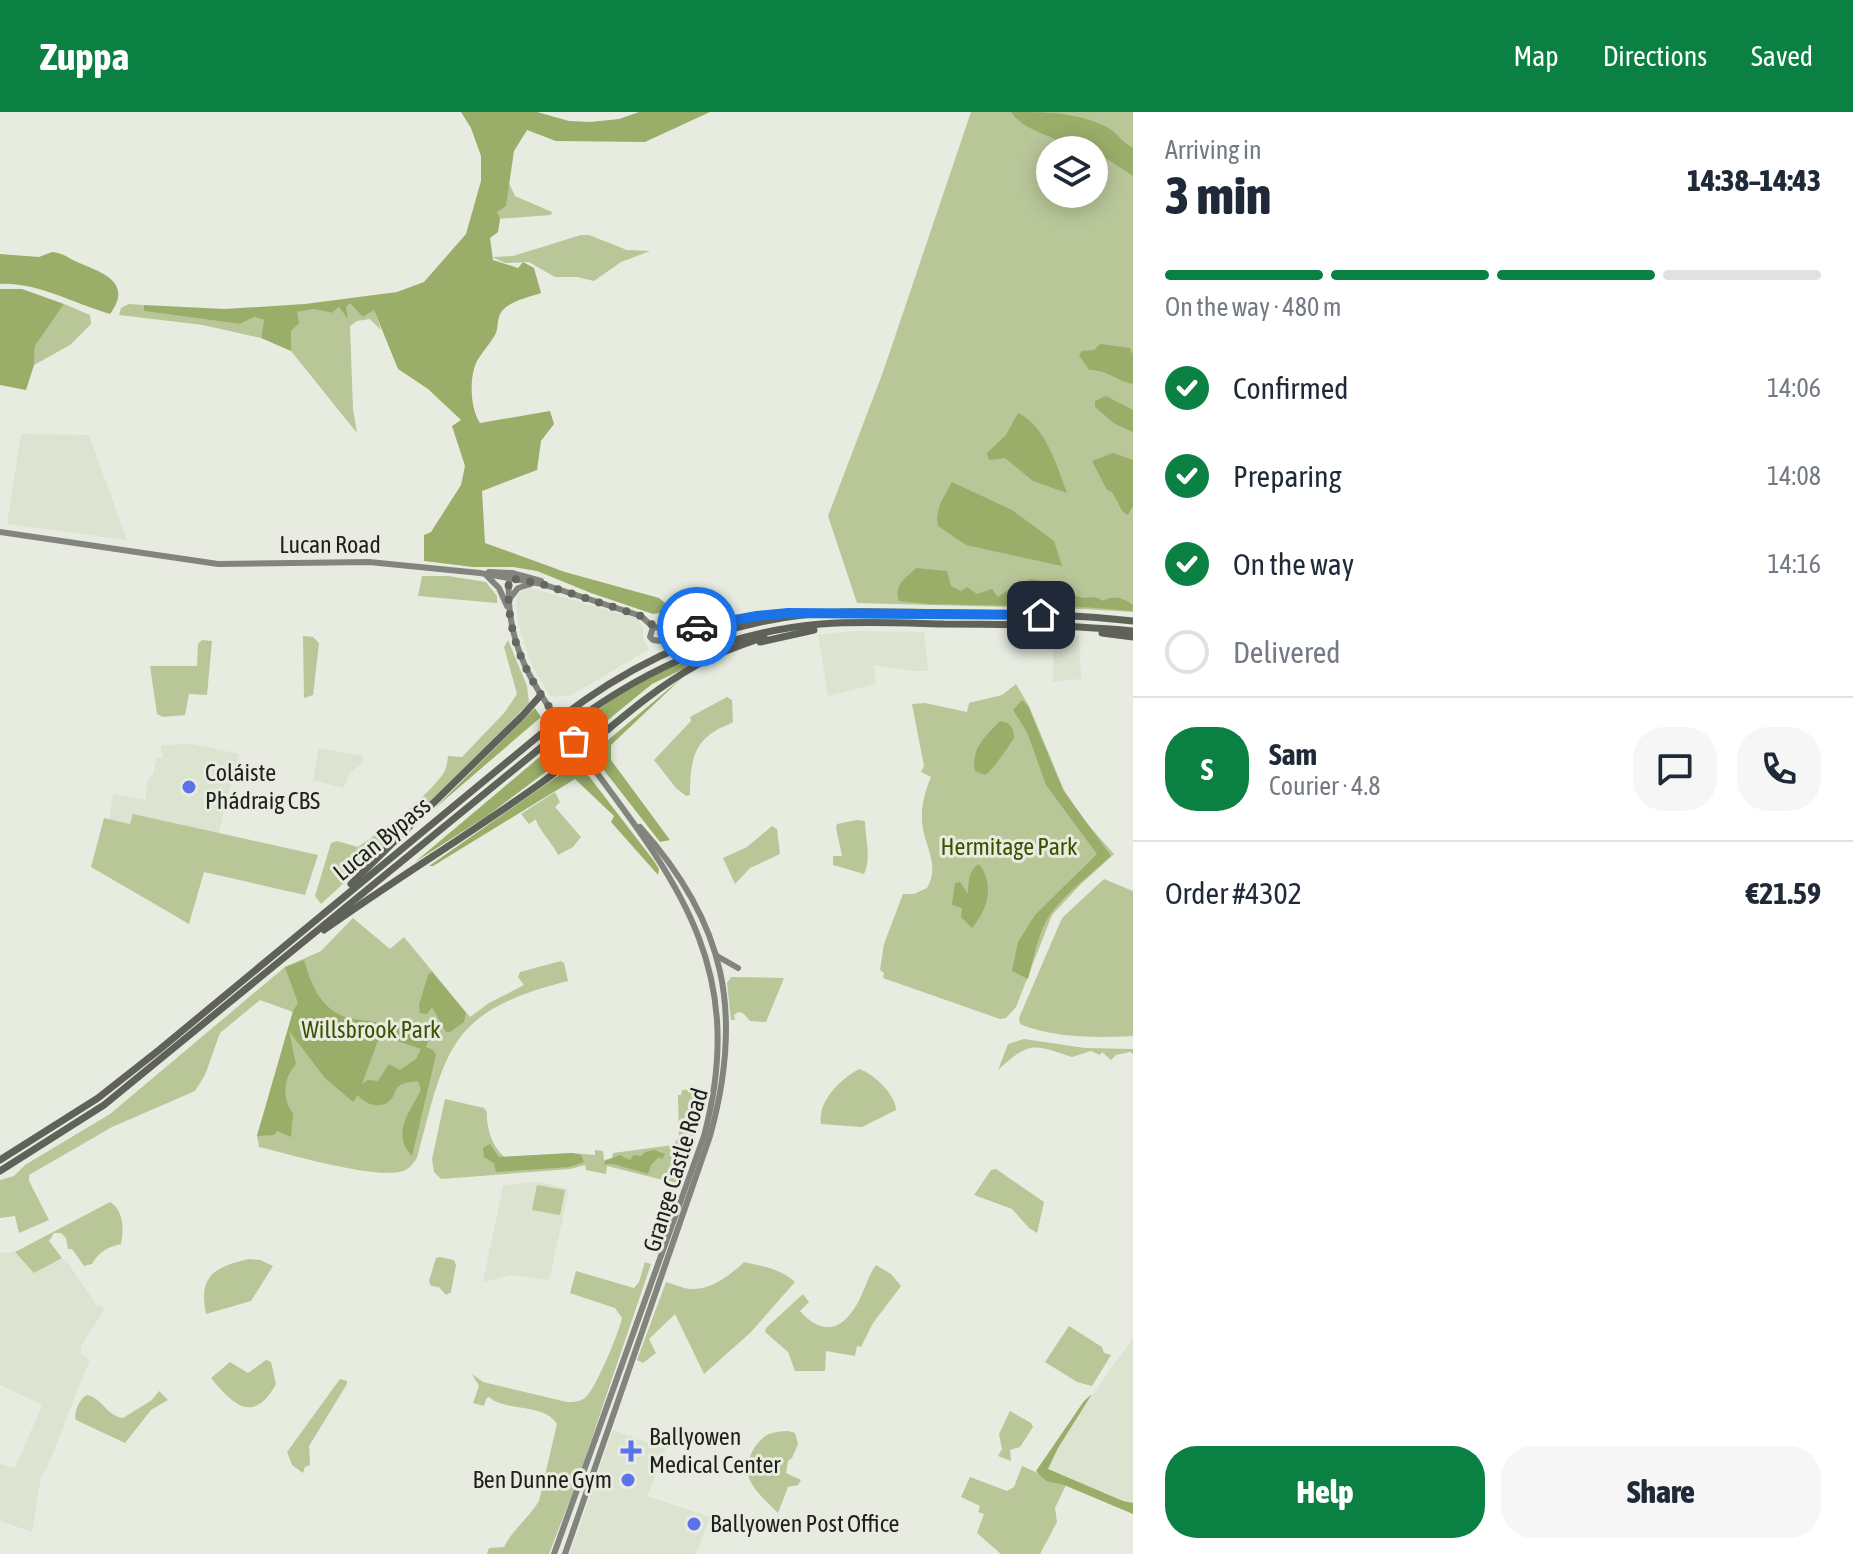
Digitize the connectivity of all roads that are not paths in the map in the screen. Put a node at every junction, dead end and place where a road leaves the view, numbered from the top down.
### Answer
1 (0, 532) edge
2 (476, 573) junction
3 (509, 578) junction
4 (542, 584) junction
5 (551, 587) junction
6 (509, 600) junction
7 (820, 613) junction
8 (1133, 621) edge
9 (512, 624) junction
10 (657, 628) joint
11 (776, 630) junction
12 (1133, 634) edge
13 (687, 671) junction
14 (540, 696) junction
15 (604, 731) junction
16 (580, 751) junction
17 (591, 766) junction
18 (623, 809) junction
19 (306, 927) junction
20 (717, 956) junction
21 (286, 957) junction
22 (738, 968) dead end
23 (0, 1160) edge
24 (0, 1171) edge
25 (554, 1554) edge
26 (565, 1554) edge

1 - 2 main road, Lucan Road
2 - 3 main road, Lucan Road
2 - 5 main road
2 - 9 main road
3 - 4 main road, Lucan Road
3 - 6 main road, Grange Castle Road
4 - 5 main road, Lucan Road
4 - 6 main road
5 - 10 main road, Lucan Road
6 - 9 main road, Grange Castle Road
7 - 8 highway
7 - 10 highway
7 - 19 highway, Lucan Bypass
9 - 14 main road, Grange Castle Road
11 - 12 highway
11 - 13 highway
11 - 21 highway, Lucan Bypass
12 - 13 highway
13 - 15 highway
14 - 16 main road, Grange Castle Road
14 - 19 highway
15 - 16 highway
15 - 17 highway
16 - 17 main road, Grange Castle Road
16 - 21 highway
17 - 18 main road, Grange Castle Road
18 - 20 main road, Grange Castle Road
18 - 25 main road, Grange Castle Road
19 - 23 highway, Lucan Bypass
20 - 22 main road
20 - 26 main road, Grange Castle Road
21 - 24 highway, Lucan Bypass

